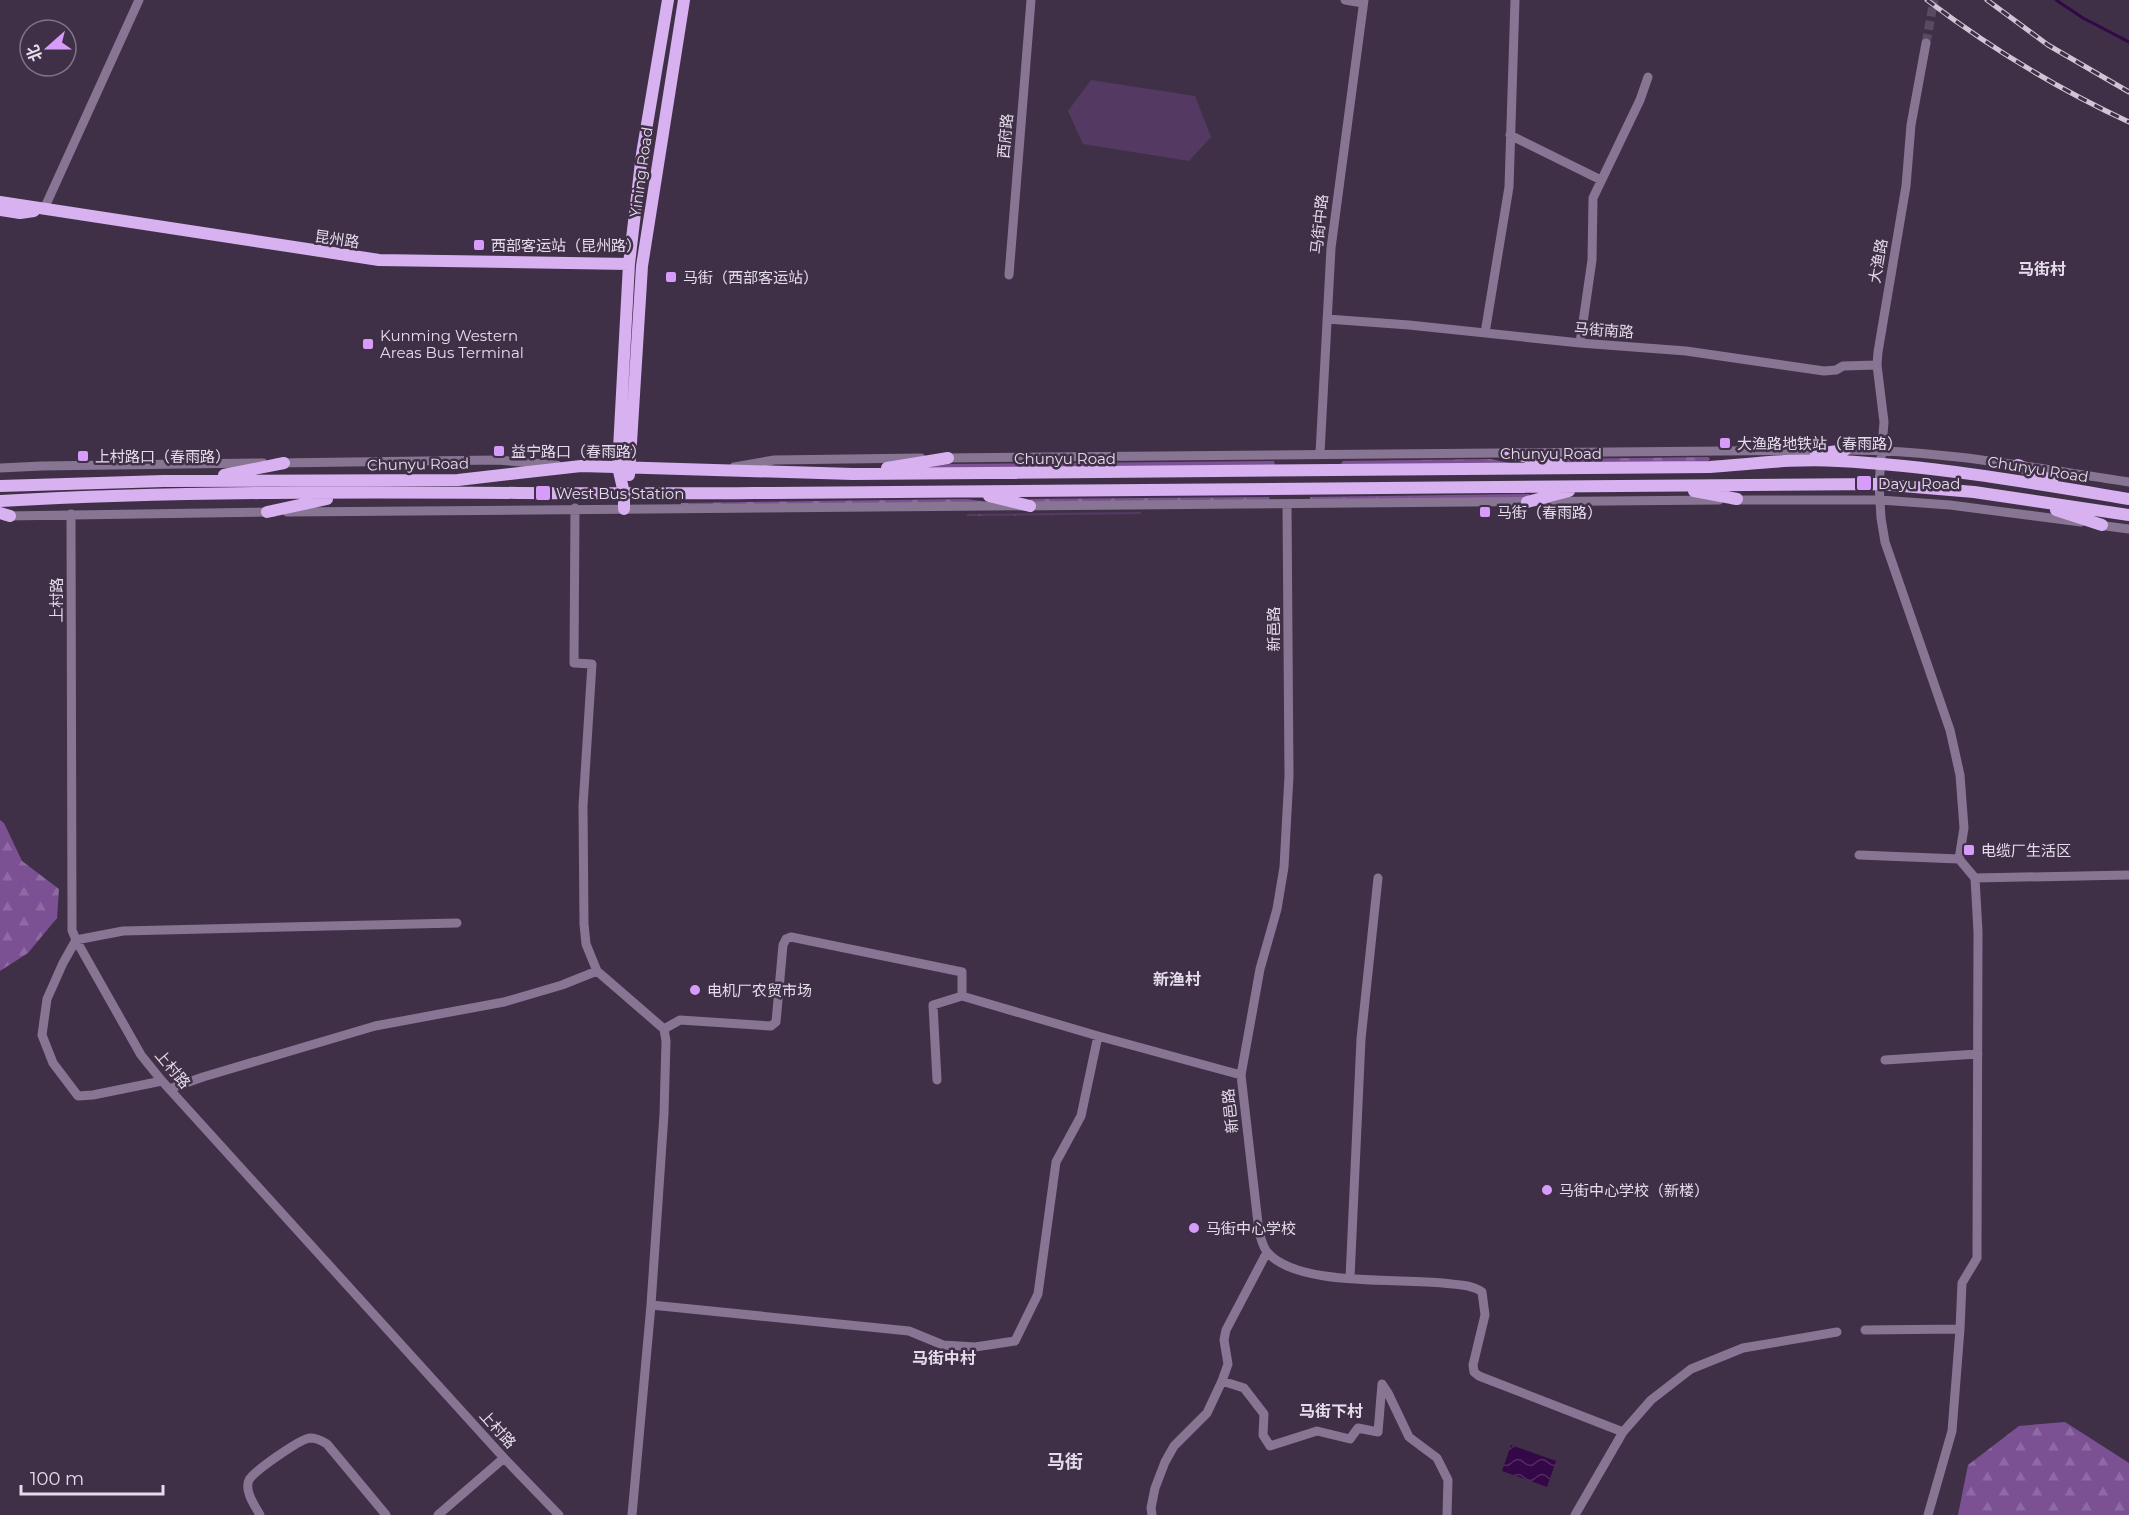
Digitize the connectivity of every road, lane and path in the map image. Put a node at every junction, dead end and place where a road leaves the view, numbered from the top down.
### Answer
1 (139, 0) edge
2 (668, 0) edge
3 (684, 0) edge
4 (1031, 0) edge
5 (1345, 0) edge
6 (1515, 0) edge
7 (1363, 2) edge
8 (1926, 43) tunnel mouth
9 (1648, 77) dead end
10 (1510, 135) junction
11 (1602, 180) junction
12 (0, 202) edge
13 (44, 209) junction
14 (0, 210) edge
15 (629, 264) junction
16 (1010, 275) dead end
17 (1327, 319) junction
18 (1485, 333) junction
19 (1580, 343) junction
20 (1877, 365) junction
21 (1845, 450) junction
22 (1881, 451) junction
23 (1320, 453) junction
24 (1510, 453) junction
25 (948, 458) junction
26 (1769, 462) junction
27 (284, 463) junction
28 (1880, 464) junction
29 (2018, 465) junction
30 (581, 466) junction
31 (618, 467) junction
32 (0, 468) edge
33 (631, 468) junction
34 (1581, 468) junction
35 (720, 469) junction
36 (853, 474) junction
37 (198, 481) junction
38 (2129, 482) edge
39 (1880, 484) junction
40 (1666, 485) junction
41 (0, 486) edge
42 (1586, 486) junction
43 (2070, 489) junction
44 (973, 491) junction
45 (361, 492) junction
46 (624, 494) junction
47 (2023, 499) junction
48 (2129, 499) edge
49 (1737, 500) junction
50 (1880, 500) junction
51 (0, 501) edge
52 (1527, 502) junction
53 (1287, 504) junction
54 (1030, 507) junction
55 (575, 508) junction
56 (624, 509) junction
57 (267, 512) junction
58 (71, 514) junction
59 (4, 515) edge
60 (2129, 515) edge
61 (2102, 525) junction
62 (2129, 529) edge
63 (1859, 855) dead end
64 (1959, 859) junction
65 (2129, 875) edge
66 (1378, 878) dead end
67 (1975, 878) junction
68 (457, 923) dead end
69 (76, 940) junction
70 (597, 971) junction
71 (962, 996) junction
72 (664, 1029) junction
73 (1098, 1036) junction
74 (1978, 1054) junction
75 (1885, 1060) dead end
76 (1241, 1075) junction
77 (937, 1080) dead end
78 (162, 1081) junction
79 (169, 1089) junction
80 (1267, 1252) junction
81 (1350, 1278) junction
82 (651, 1305) junction
83 (1960, 1329) junction
84 (1865, 1330) dead end
85 (1837, 1332) dead end
86 (1222, 1380) junction
87 (1623, 1432) junction
88 (504, 1458) junction
89 (260, 1515) edge
90 (386, 1515) edge
91 (438, 1515) edge
92 (558, 1515) edge
93 (632, 1515) edge
94 (1152, 1515) edge
95 (1447, 1515) edge
96 (1575, 1515) edge
97 (1929, 1515) edge

1 - 13 street
2 - 15 main road, Yining Road
3 - 33 main road, Yining Road
4 - 16 street, 西府路
5 - 7 street
6 - 10 street
7 - 17 street, 马街中路
8 - 20 street, 大渔路
9 - 11 street
10 - 11 street
10 - 18 street
11 - 19 street
12 - 13 main road, 昆州路
13 - 14 main road, 昆州路
13 - 15 main road, 昆州路
15 - 31 main road, Yining Road
17 - 18 street, 马街南路
17 - 23 street, 马街中路
18 - 19 street, 马街南路
19 - 20 street, 马街南路
20 - 22 street, 大渔路
21 - 22 street
21 - 24 street
21 - 26 main road
22 - 28 street, 大渔路
22 - 29 street
23 - 24 street
23 - 25 street
24 - 34 main road
25 - 35 street
25 - 36 main road
26 - 28 main road, Chunyu Road
26 - 34 main road, Chunyu Road
27 - 30 street
27 - 32 street
27 - 37 main road
28 - 39 street, 大渔路
28 - 43 main road, Chunyu Road
29 - 38 street
29 - 43 main road
30 - 31 main road, Chunyu Road
30 - 37 main road, Chunyu Road
31 - 33 main road, Chunyu Road
31 - 46 main road, Yining Road
33 - 35 main road, Chunyu Road
33 - 46 main road, Yining Road
34 - 36 main road, Chunyu Road
35 - 36 main road, Chunyu Road
37 - 41 main road, Chunyu Road
39 - 40 main road, Chunyu Road
39 - 47 main road, Chunyu Road
39 - 50 street, 大渔路
40 - 42 main road, Chunyu Road
40 - 49 main road
42 - 44 main road, Chunyu Road
42 - 52 main road
43 - 48 main road, Chunyu Road
44 - 46 main road, Chunyu Road
44 - 54 main road
45 - 46 main road, Chunyu Road
45 - 51 main road, Chunyu Road
45 - 57 main road
46 - 56 main road, Yining Road
47 - 60 main road, Chunyu Road
47 - 61 main road
49 - 50 street
49 - 52 street
50 - 61 street
50 - 64 street, 大渔路
52 - 53 street
53 - 54 street
53 - 76 street, 新邑路
54 - 56 street
55 - 56 street
55 - 57 street
55 - 70 street
57 - 58 street
58 - 59 street
58 - 69 street, 上村路
61 - 62 street
63 - 64 street
64 - 67 street
65 - 67 street
66 - 81 street
67 - 74 street
68 - 69 street
69 - 78 street, 上村路
69 - 78 street
70 - 72 street
70 - 79 street
71 - 72 street
71 - 73 street
71 - 77 street
72 - 82 street
73 - 76 street
73 - 82 street
74 - 75 street
74 - 83 street
76 - 80 street, 新邑路
78 - 79 street, 上村路
79 - 88 street, 上村路
80 - 81 street
80 - 86 street
81 - 87 street
82 - 93 street
83 - 84 street
83 - 97 street
85 - 87 street
86 - 94 street
86 - 95 street
87 - 96 street
88 - 91 street
88 - 92 street, 上村路
89 - 90 street

